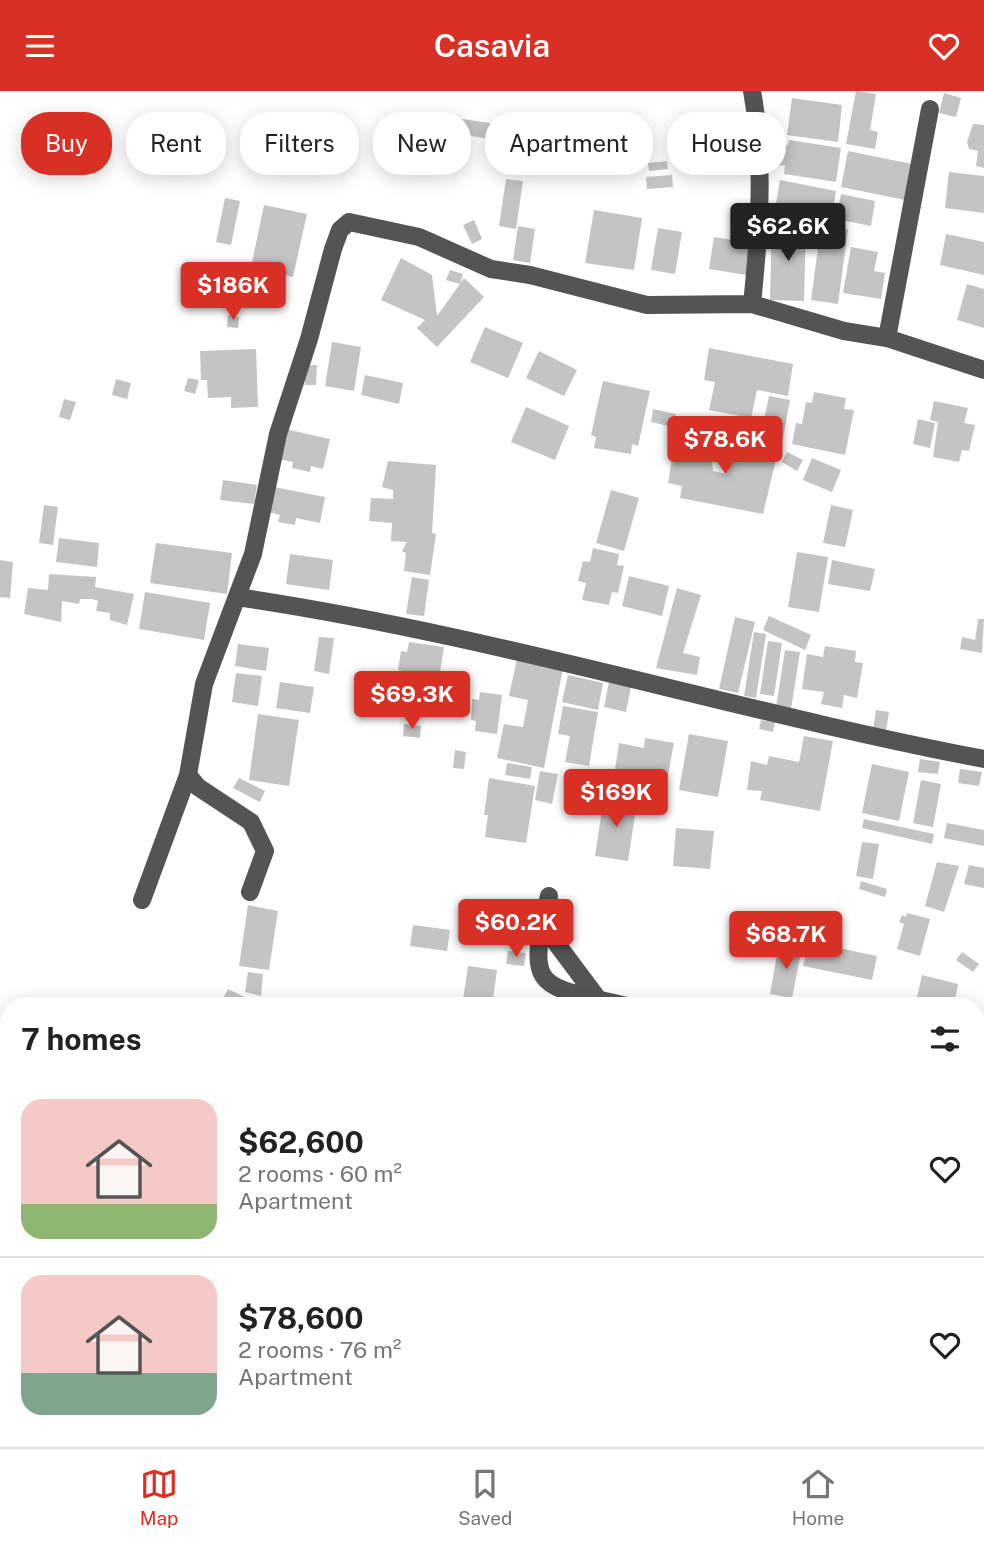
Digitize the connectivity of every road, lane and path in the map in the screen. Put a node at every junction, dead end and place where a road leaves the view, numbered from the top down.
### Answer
1 (752, 91) edge
2 (930, 109) dead end
3 (752, 304) junction
4 (887, 338) junction
5 (984, 370) edge
6 (237, 597) junction
7 (984, 759) edge
8 (188, 775) junction
9 (250, 892) dead end
10 (549, 896) dead end
11 (142, 900) dead end
12 (542, 924) junction
13 (591, 997) edge
14 (597, 997) edge

1 - 3 street
2 - 4 street
3 - 4 street
3 - 6 street
4 - 5 street
6 - 7 street
6 - 8 street
8 - 9 street
8 - 11 street
10 - 12 street
12 - 13 street
12 - 14 street

